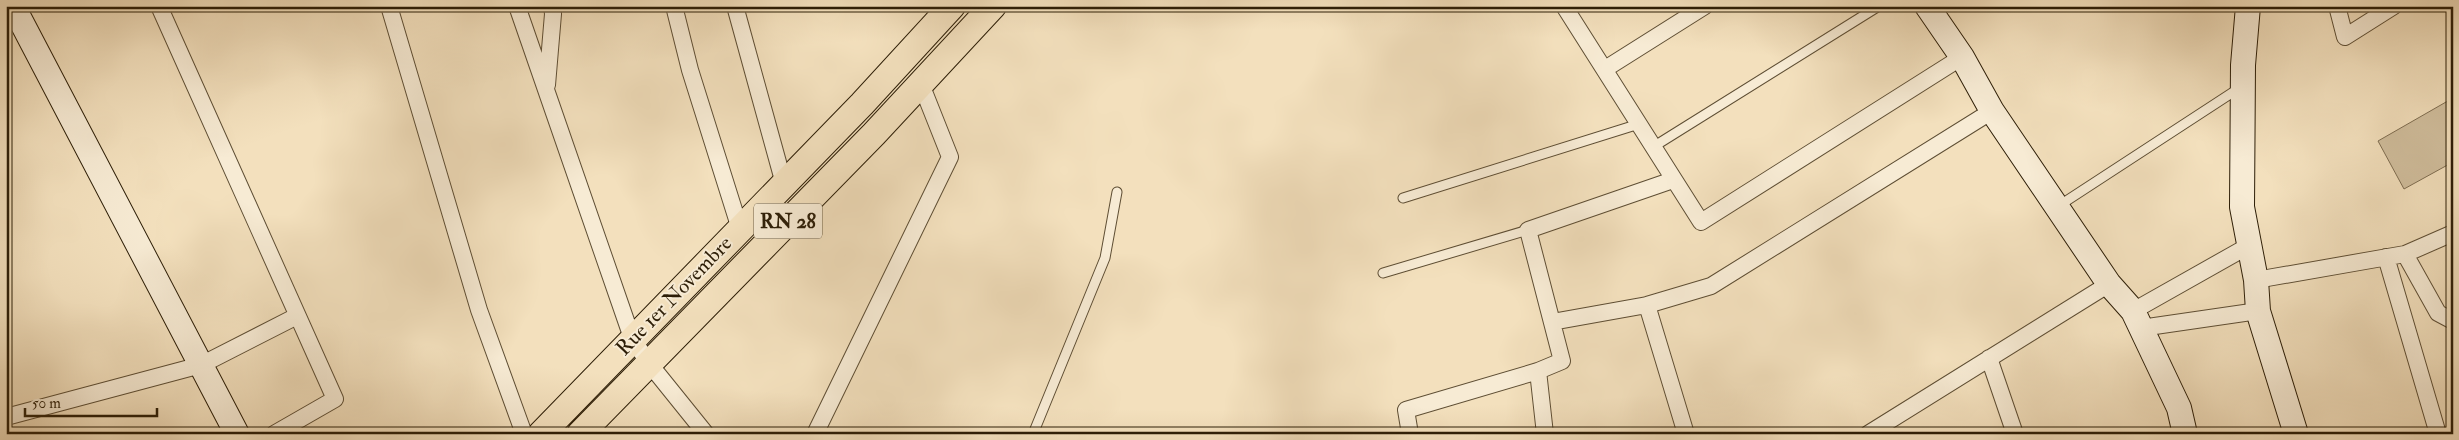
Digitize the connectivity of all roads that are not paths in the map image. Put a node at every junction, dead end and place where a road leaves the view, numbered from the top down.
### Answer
1 (13, 6) edge
2 (158, 6) edge
3 (389, 6) edge
4 (517, 6) edge
5 (552, 6) edge
6 (674, 6) edge
7 (735, 6) edge
8 (952, 6) edge
9 (993, 6) edge
10 (1564, 6) edge
11 (1705, 6) edge
12 (1879, 6) edge
13 (1927, 6) edge
14 (2248, 6) edge
15 (2337, 6) edge
16 (2394, 6) edge
17 (1962, 57) junction
18 (1604, 69) junction
19 (921, 84) junction
20 (2243, 86) junction
21 (547, 92) junction
22 (1992, 111) junction
23 (1639, 124) junction
24 (1652, 147) junction
25 (1673, 180) junction
26 (784, 184) junction
27 (1116, 192) dead end
28 (1403, 198) dead end
29 (2057, 207) junction
30 (740, 228) junction
31 (1528, 230) junction
32 (2453, 233) edge
33 (2250, 245) junction
34 (2405, 254) junction
35 (2386, 257) junction
36 (1383, 273) dead end
37 (2256, 280) junction
38 (2109, 284) junction
39 (1647, 305) junction
40 (2258, 311) junction
41 (297, 316) junction
42 (2137, 319) junction
43 (2453, 320) edge
44 (1552, 322) junction
45 (632, 338) junction
46 (1990, 358) junction
47 (648, 362) junction
48 (201, 365) junction
49 (1538, 371) junction
50 (6, 417) edge
51 (1893, 426) edge
52 (582, 433) edge
53 (237, 434) edge
54 (274, 434) edge
55 (524, 434) edge
56 (541, 434) edge
57 (706, 434) edge
58 (815, 434) edge
59 (1033, 434) edge
60 (1410, 434) edge
61 (1545, 434) edge
62 (1686, 434) edge
63 (1868, 434) edge
64 (2015, 434) edge
65 (2185, 434) edge
66 (2296, 434) edge
67 (2438, 434) edge

1 - 48 street
2 - 41 street
3 - 55 street
4 - 21 street
5 - 21 street
6 - 30 street
7 - 26 street
8 - 26 main road, Rue 1er Novembre / RN 28
9 - 19 main road, RN 28
10 - 18 street
11 - 18 street
12 - 24 lane
13 - 17 street
14 - 20 street
15 - 16 street
17 - 22 street
17 - 25 street
18 - 23 street
19 - 47 main road, RN 28
19 - 58 street
20 - 29 lane
20 - 33 street
21 - 45 street
22 - 29 street
22 - 39 street
23 - 24 street
23 - 28 lane
24 - 25 street
25 - 31 street
26 - 30 main road, Rue 1er Novembre / RN 28
27 - 59 lane
29 - 38 street
30 - 45 main road, Rue 1er Novembre / RN 28
31 - 36 lane
31 - 44 street
32 - 34 street
33 - 37 street
33 - 42 street
34 - 35 street
34 - 43 street
35 - 37 street
35 - 67 street
37 - 40 street
38 - 42 street
38 - 46 street
39 - 44 street
39 - 62 street
40 - 42 street
40 - 66 street
41 - 48 street
41 - 54 street
42 - 65 street
44 - 49 street
45 - 47 street
45 - 56 main road, Rue 1er Novembre / RN 28
46 - 51 street
46 - 64 street
47 - 52 main road, RN 28
47 - 57 street
48 - 50 street
48 - 53 street
49 - 60 street
49 - 61 street
51 - 63 street

